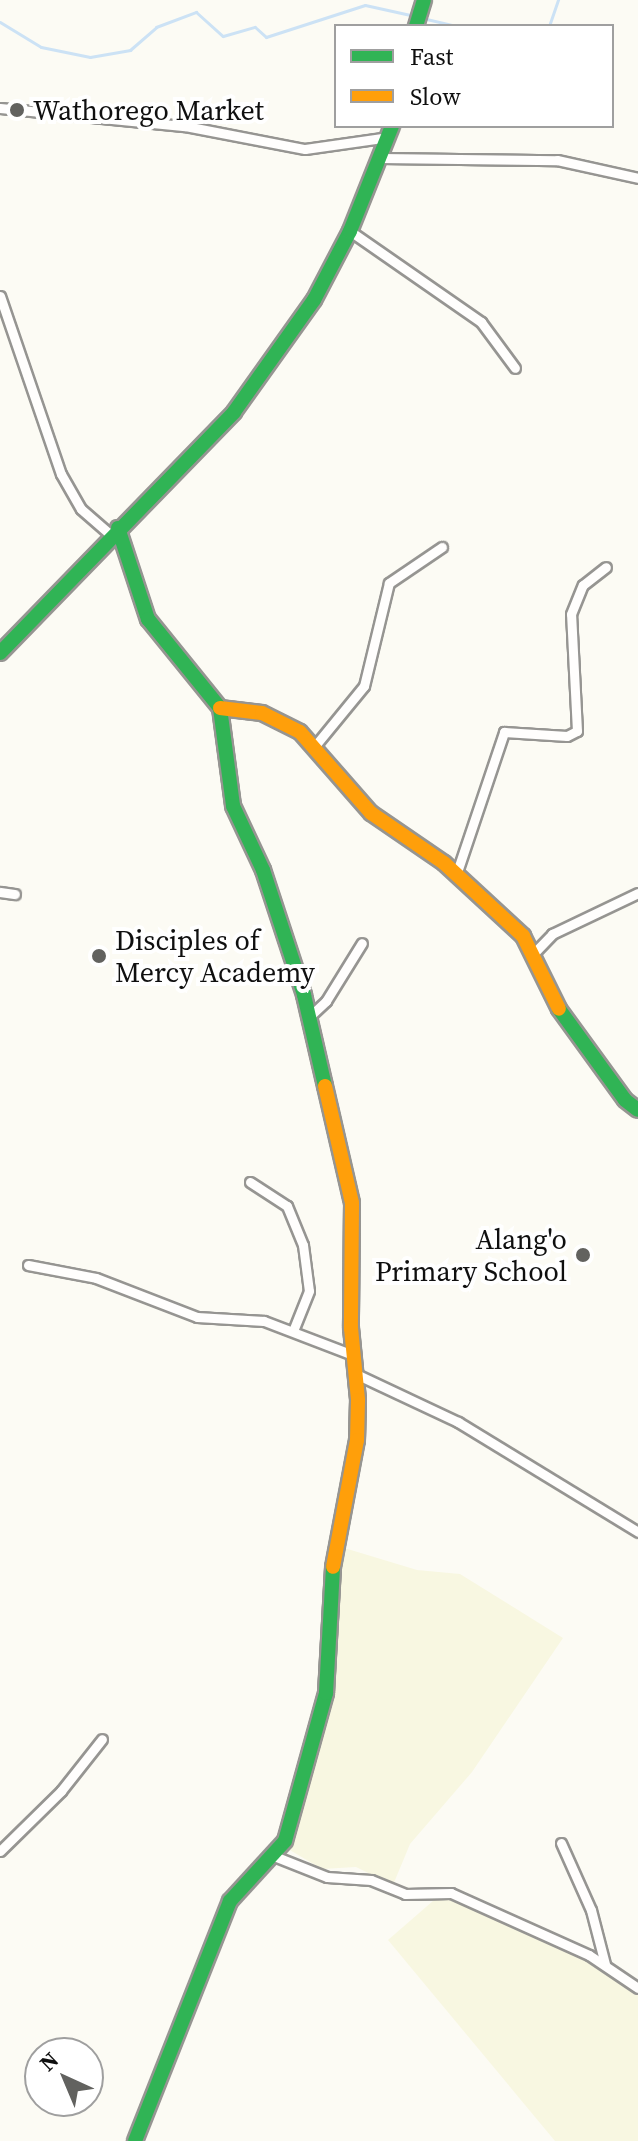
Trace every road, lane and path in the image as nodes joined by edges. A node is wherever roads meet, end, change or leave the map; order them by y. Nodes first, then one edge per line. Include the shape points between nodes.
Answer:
1 (424, 0) edge
2 (417, 24) edge
3 (0, 108) edge
4 (384, 142) edge
5 (638, 178) edge
6 (350, 231) junction
7 (0, 296) edge
8 (515, 368) dead end
9 (114, 531) junction
10 (442, 547) dead end
11 (606, 567) dead end
12 (0, 653) edge
13 (220, 708) junction
14 (314, 747) junction
15 (456, 875) junction
16 (0, 892) edge
17 (638, 893) edge
18 (15, 894) dead end
19 (362, 943) dead end
20 (533, 954) junction
21 (310, 1016) junction
22 (638, 1110) edge
23 (250, 1182) dead end
24 (28, 1265) dead end
25 (293, 1331) junction
26 (353, 1355) junction
27 (356, 1374) junction
28 (638, 1532) edge
29 (102, 1739) dead end
30 (561, 1843) dead end
31 (0, 1851) edge
32 (274, 1856) junction
33 (605, 1964) junction
34 (638, 1988) edge
35 (135, 2141) edge

1 - 2 street
3 - 4 street via 185,126 305,149
4 - 5 street via 557,160
4 - 6 street
6 - 8 street via 481,322
6 - 9 street via 314,300 234,412
7 - 9 street via 61,474 81,509
9 - 12 street
9 - 13 street via 148,619
10 - 14 street via 389,583 364,686
11 - 15 street via 583,585 571,614 577,731 567,736 504,732
13 - 14 street via 262,713 300,732
13 - 21 street via 233,806 263,870
14 - 15 street via 371,813
15 - 20 street via 523,936
16 - 18 street
17 - 20 street via 552,934
19 - 21 street via 326,1001
20 - 22 street via 559,1010 625,1100
21 - 26 street via 352,1203
23 - 25 street via 287,1206 303,1245 309,1291
24 - 25 street via 96,1278 197,1317 246,1318
25 - 26 street
26 - 27 street
27 - 28 street via 458,1422
27 - 32 street via 357,1440 334,1550 326,1693 285,1841
29 - 31 street via 61,1791
30 - 33 street via 591,1910
32 - 33 street via 327,1877 371,1880 405,1894 451,1893
32 - 35 street via 230,1901
33 - 34 street

